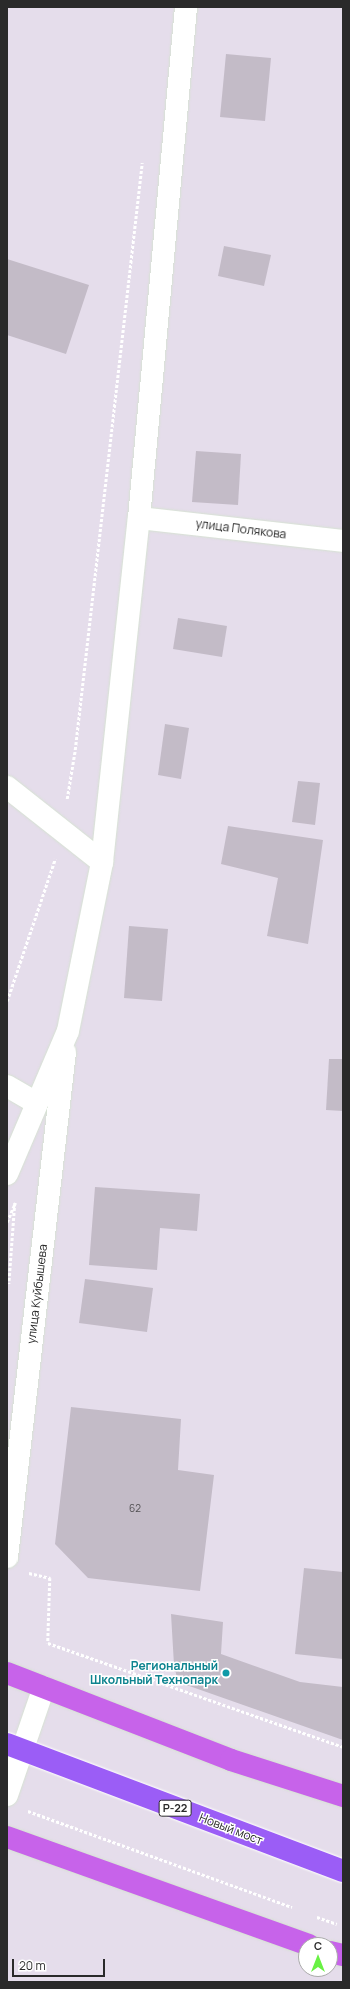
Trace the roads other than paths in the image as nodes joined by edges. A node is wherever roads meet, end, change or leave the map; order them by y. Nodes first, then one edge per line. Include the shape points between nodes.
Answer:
1 (186, 7) edge
2 (139, 518) junction
3 (343, 541) edge
4 (7, 787) edge
5 (102, 862) junction
6 (68, 1031) junction
7 (7, 1086) edge
8 (36, 1103) junction
9 (7, 1174) edge
10 (7, 1558) edge
11 (7, 1673) edge
12 (44, 1687) junction
13 (7, 1744) edge
14 (343, 1796) edge
15 (14, 1801) edge
16 (7, 1837) edge
17 (343, 1871) edge
18 (298, 1941) edge

1 - 2 street
2 - 3 street, улица Полякова
2 - 5 street
4 - 5 street
5 - 6 street
6 - 8 street
6 - 10 street, улица Куйбышева
7 - 8 street
8 - 9 street
11 - 12 main road
12 - 14 main road via 231,1760
12 - 15 street
13 - 17 highway, Новый мост / Р-22, bridge
16 - 18 main road

